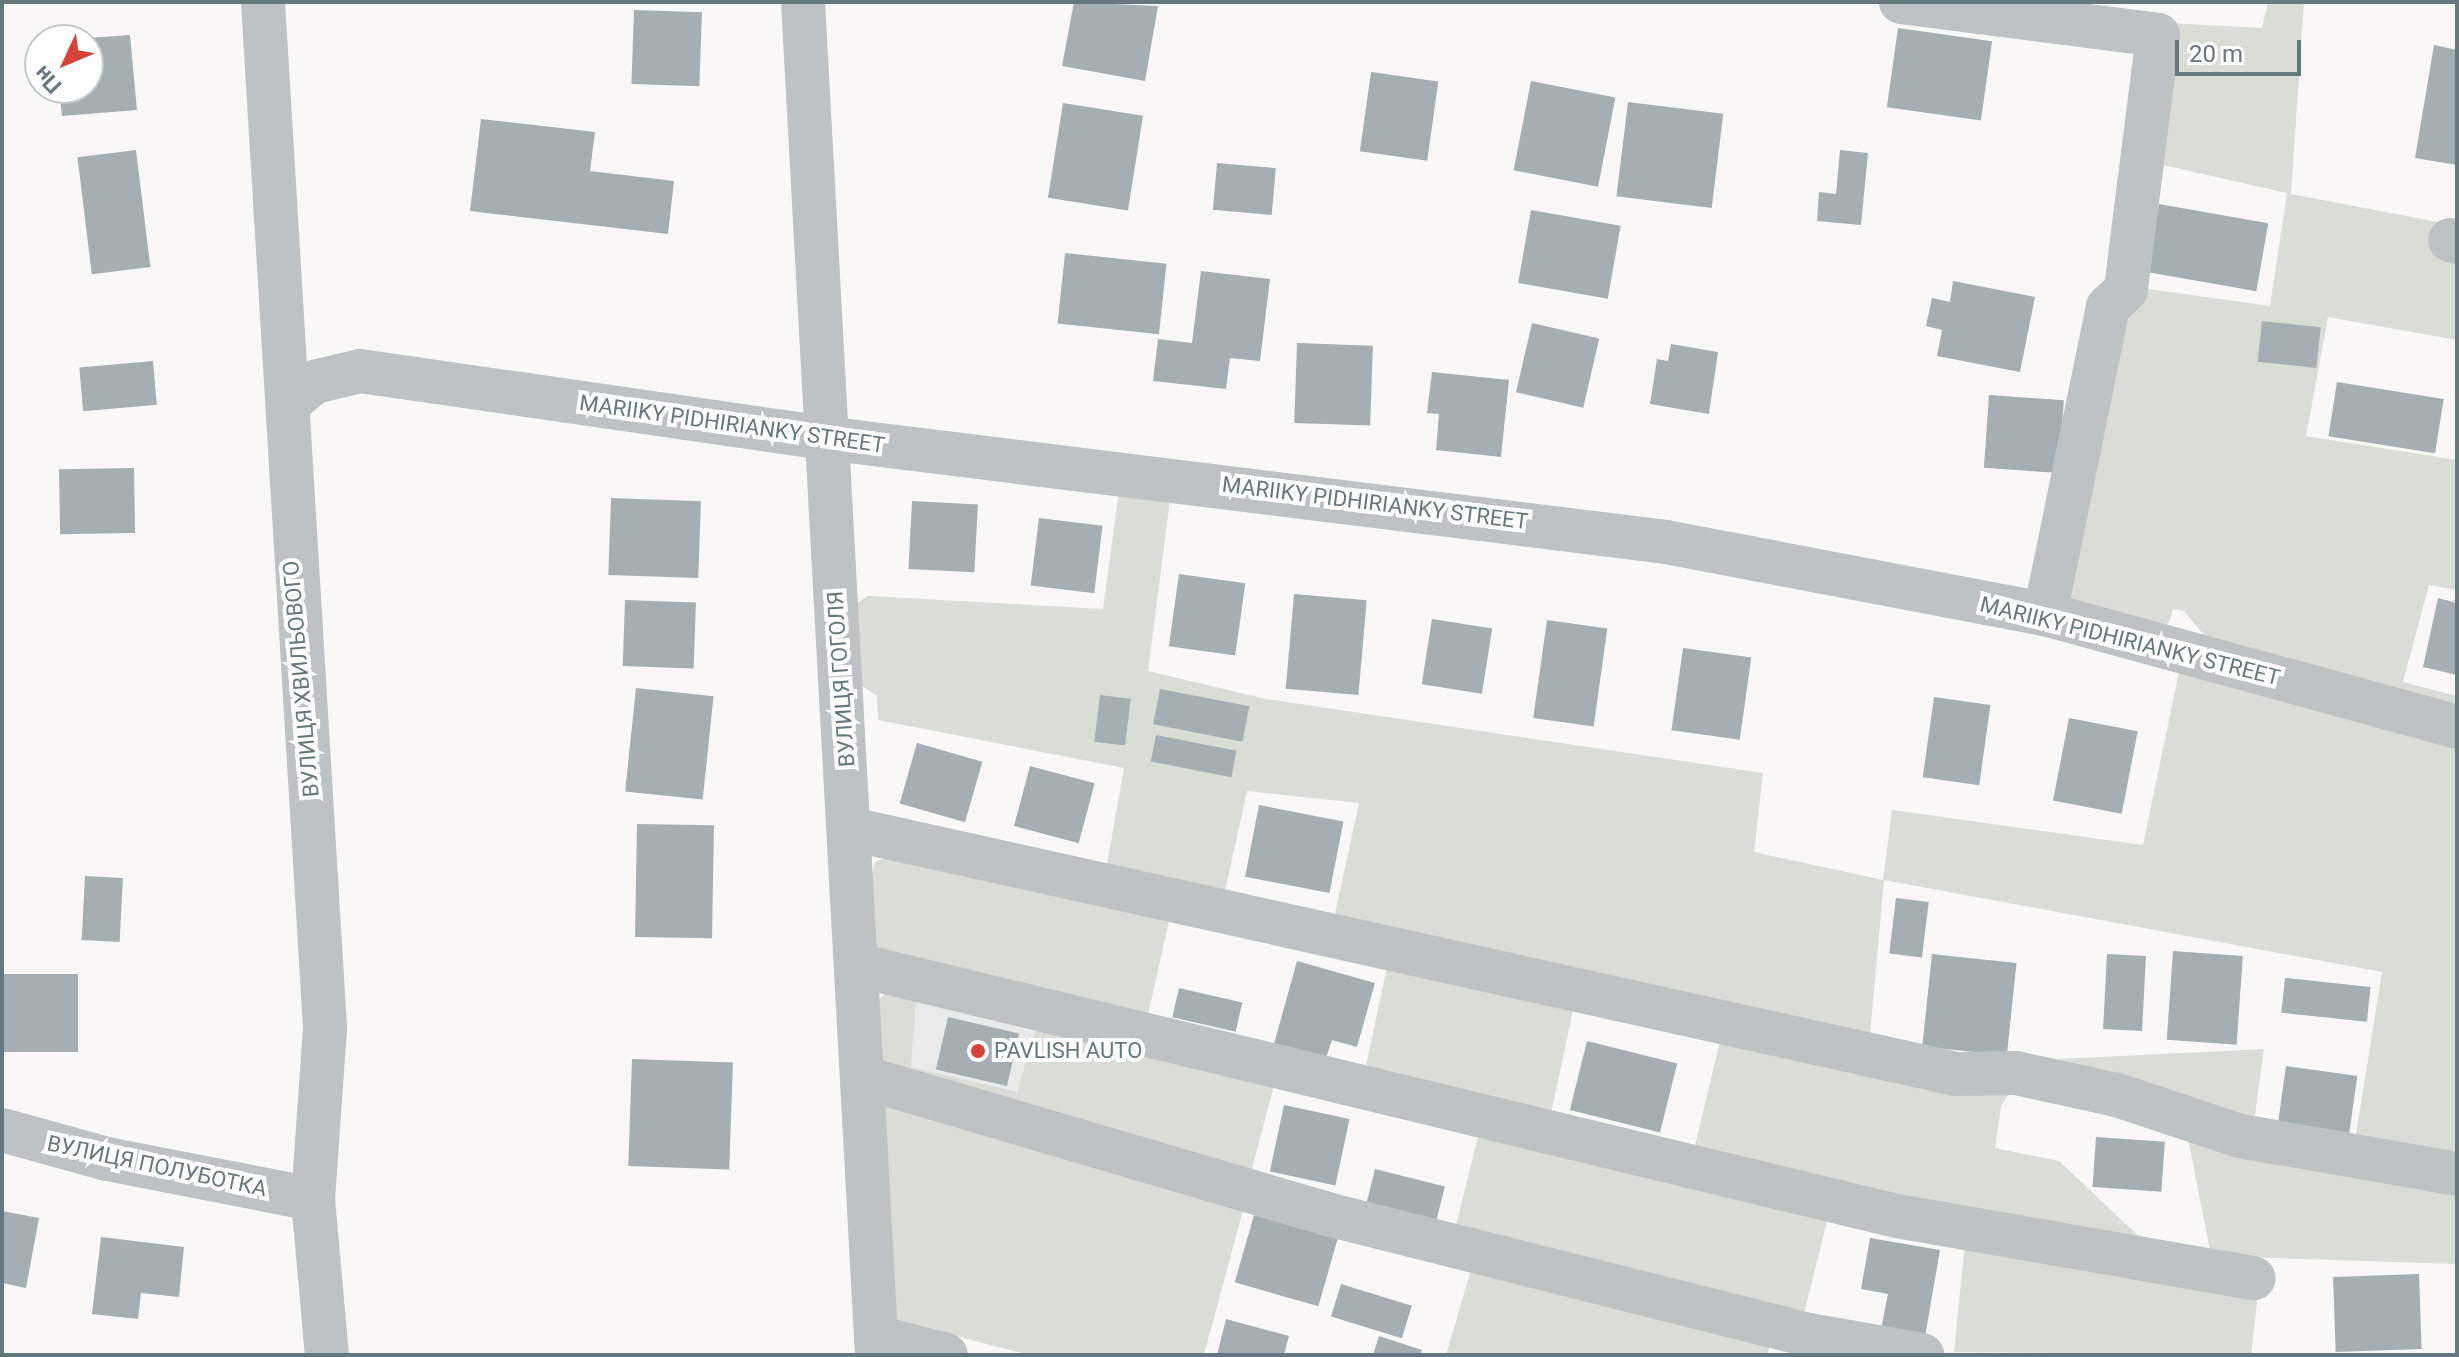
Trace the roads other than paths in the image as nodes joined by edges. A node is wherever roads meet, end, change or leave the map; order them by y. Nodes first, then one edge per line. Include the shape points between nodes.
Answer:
1 (263, 2) edge
2 (803, 2) edge
3 (1901, 2) edge
4 (288, 404) junction
5 (824, 438) junction
6 (2045, 614) junction
7 (2457, 727) edge
8 (851, 829) junction
9 (861, 966) junction
10 (862, 1077) junction
11 (2, 1130) edge
12 (2457, 1174) edge
13 (313, 1199) junction
14 (2254, 1278) dead end
15 (876, 1346) edge
16 (327, 1355) edge
17 (946, 1355) edge
18 (1922, 1355) edge

1 - 4 street, ВУЛИЦЯ ХВИЛЬОВОГО
2 - 5 street, ВУЛИЦЯ ГОГОЛЯ
3 - 6 street via 2158,35 2126,290 2108,307
4 - 5 street, MARIIKY PIDHIRIANKY STREET via 314,382 360,371
4 - 13 street, ВУЛИЦЯ ХВИЛЬОВОГО via 291,561 325,1028
5 - 6 street, MARIIKY PIDHIRIANKY STREET via 1666,542
5 - 8 street, ВУЛИЦЯ ГОГОЛЯ
6 - 7 street, MARIIKY PIDHIRIANKY STREET
8 - 9 street, ВУЛИЦЯ ГОГОЛЯ
8 - 12 street via 1956,1074 2016,1073 2117,1095 2240,1136
9 - 10 street, ВУЛИЦЯ ГОГОЛЯ
9 - 14 street via 1897,1216
10 - 15 street, ВУЛИЦЯ ГОГОЛЯ
10 - 18 street via 1327,1214 1809,1335
11 - 13 street, ВУЛИЦЯ ПОЛУБОТКА via 107,1159
13 - 16 street, ВУЛИЦЯ ХВИЛЬОВОГО
15 - 17 street

